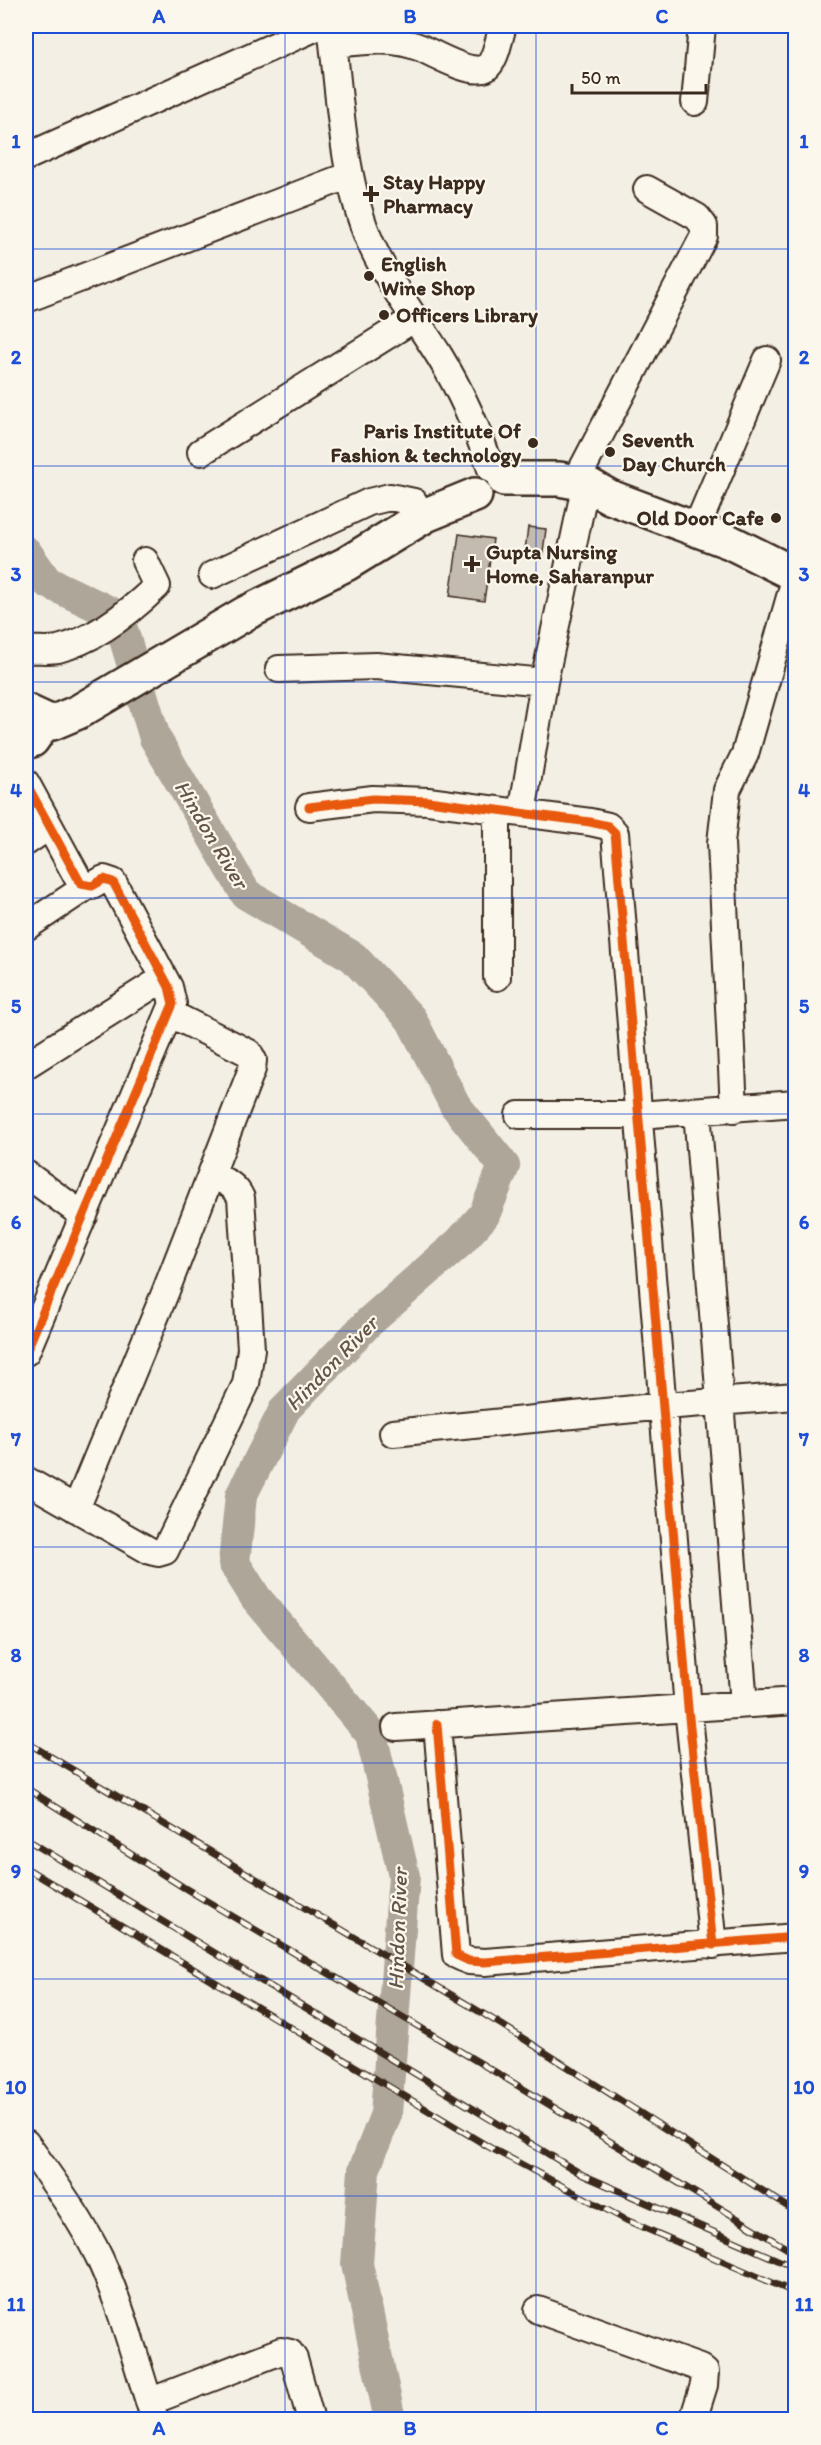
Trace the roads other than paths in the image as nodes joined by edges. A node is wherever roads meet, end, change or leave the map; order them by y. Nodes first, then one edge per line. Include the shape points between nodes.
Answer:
1 (502, 26) edge
2 (702, 26) edge
3 (328, 32) edge
4 (695, 102) dead end
5 (26, 157) edge
6 (350, 175) junction
7 (647, 189) dead end
8 (29, 298) dead end
9 (415, 318) junction
10 (766, 360) dead end
11 (201, 452) dead end
12 (489, 483) junction
13 (590, 492) junction
14 (414, 502) junction
15 (696, 528) junction
16 (145, 561) dead end
17 (212, 575) dead end
18 (795, 575) edge
19 (304, 583) junction
20 (26, 650) edge
21 (279, 669) dead end
22 (544, 682) junction
23 (29, 724) edge
24 (26, 783) edge
25 (309, 807) dead end
26 (497, 810) junction
27 (522, 813) junction
28 (48, 827) junction
29 (26, 842) edge
30 (87, 887) junction
31 (26, 927) edge
32 (497, 977) dead end
33 (164, 978) junction
34 (171, 1014) junction
35 (26, 1065) edge
36 (795, 1103) edge
37 (734, 1109) junction
38 (696, 1111) junction
39 (519, 1115) dead end
40 (639, 1115) junction
41 (26, 1174) edge
42 (211, 1175) junction
43 (84, 1216) junction
44 (27, 1343) edge
45 (795, 1396) edge
46 (721, 1401) junction
47 (664, 1406) junction
48 (393, 1433) dead end
49 (26, 1480) edge
50 (76, 1509) junction
51 (795, 1701) edge
52 (744, 1704) junction
53 (688, 1708) junction
54 (436, 1724) junction
55 (396, 1726) dead end
56 (795, 1937) edge
57 (713, 1945) junction
58 (26, 2143) edge
59 (538, 2310) dead end
60 (152, 2411) edge
61 (310, 2420) edge
62 (693, 2420) edge

1 - 3 street via 493,58 482,70 462,67 391,40
2 - 4 street
3 - 5 street
3 - 6 street
6 - 8 street
6 - 9 street via 372,245
7 - 13 street via 697,217 704,226 704,236
9 - 11 street
9 - 12 street via 460,392
10 - 15 street
12 - 13 highway
12 - 14 highway
12 - 19 highway via 426,515 346,564
13 - 15 highway
13 - 22 street
14 - 17 street via 390,497 369,502
14 - 19 highway via 330,558
15 - 18 highway
16 - 20 street via 157,586 135,607 96,633 58,649
18 - 37 street via 745,754 727,790 723,818
19 - 23 highway via 78,712 52,723
21 - 22 street via 376,666
22 - 27 street
24 - 28 street
25 - 26 street via 373,799
26 - 27 street
26 - 32 street
27 - 40 street via 590,822 608,826 615,833
28 - 29 street
28 - 30 street via 77,880
30 - 31 street
30 - 33 street via 104,879 113,882
33 - 34 street via 172,995
33 - 35 street
34 - 42 street via 242,1049 253,1060
34 - 43 street
36 - 37 street
37 - 38 street
38 - 40 street
38 - 46 street
39 - 40 street
40 - 47 street
41 - 43 street
42 - 50 street
42 - 50 street via 231,1184 241,1198 251,1349 246,1384 165,1551 150,1551
43 - 44 street
45 - 46 street
46 - 47 street
46 - 52 street
47 - 48 street
47 - 53 street
49 - 50 street
51 - 52 street
52 - 53 street
53 - 54 street
53 - 57 street
54 - 55 street
54 - 57 street via 456,1955 485,1962
56 - 57 street
58 - 60 street via 59,2189 99,2259
59 - 62 street via 705,2372
60 - 61 street via 282,2350 294,2359

